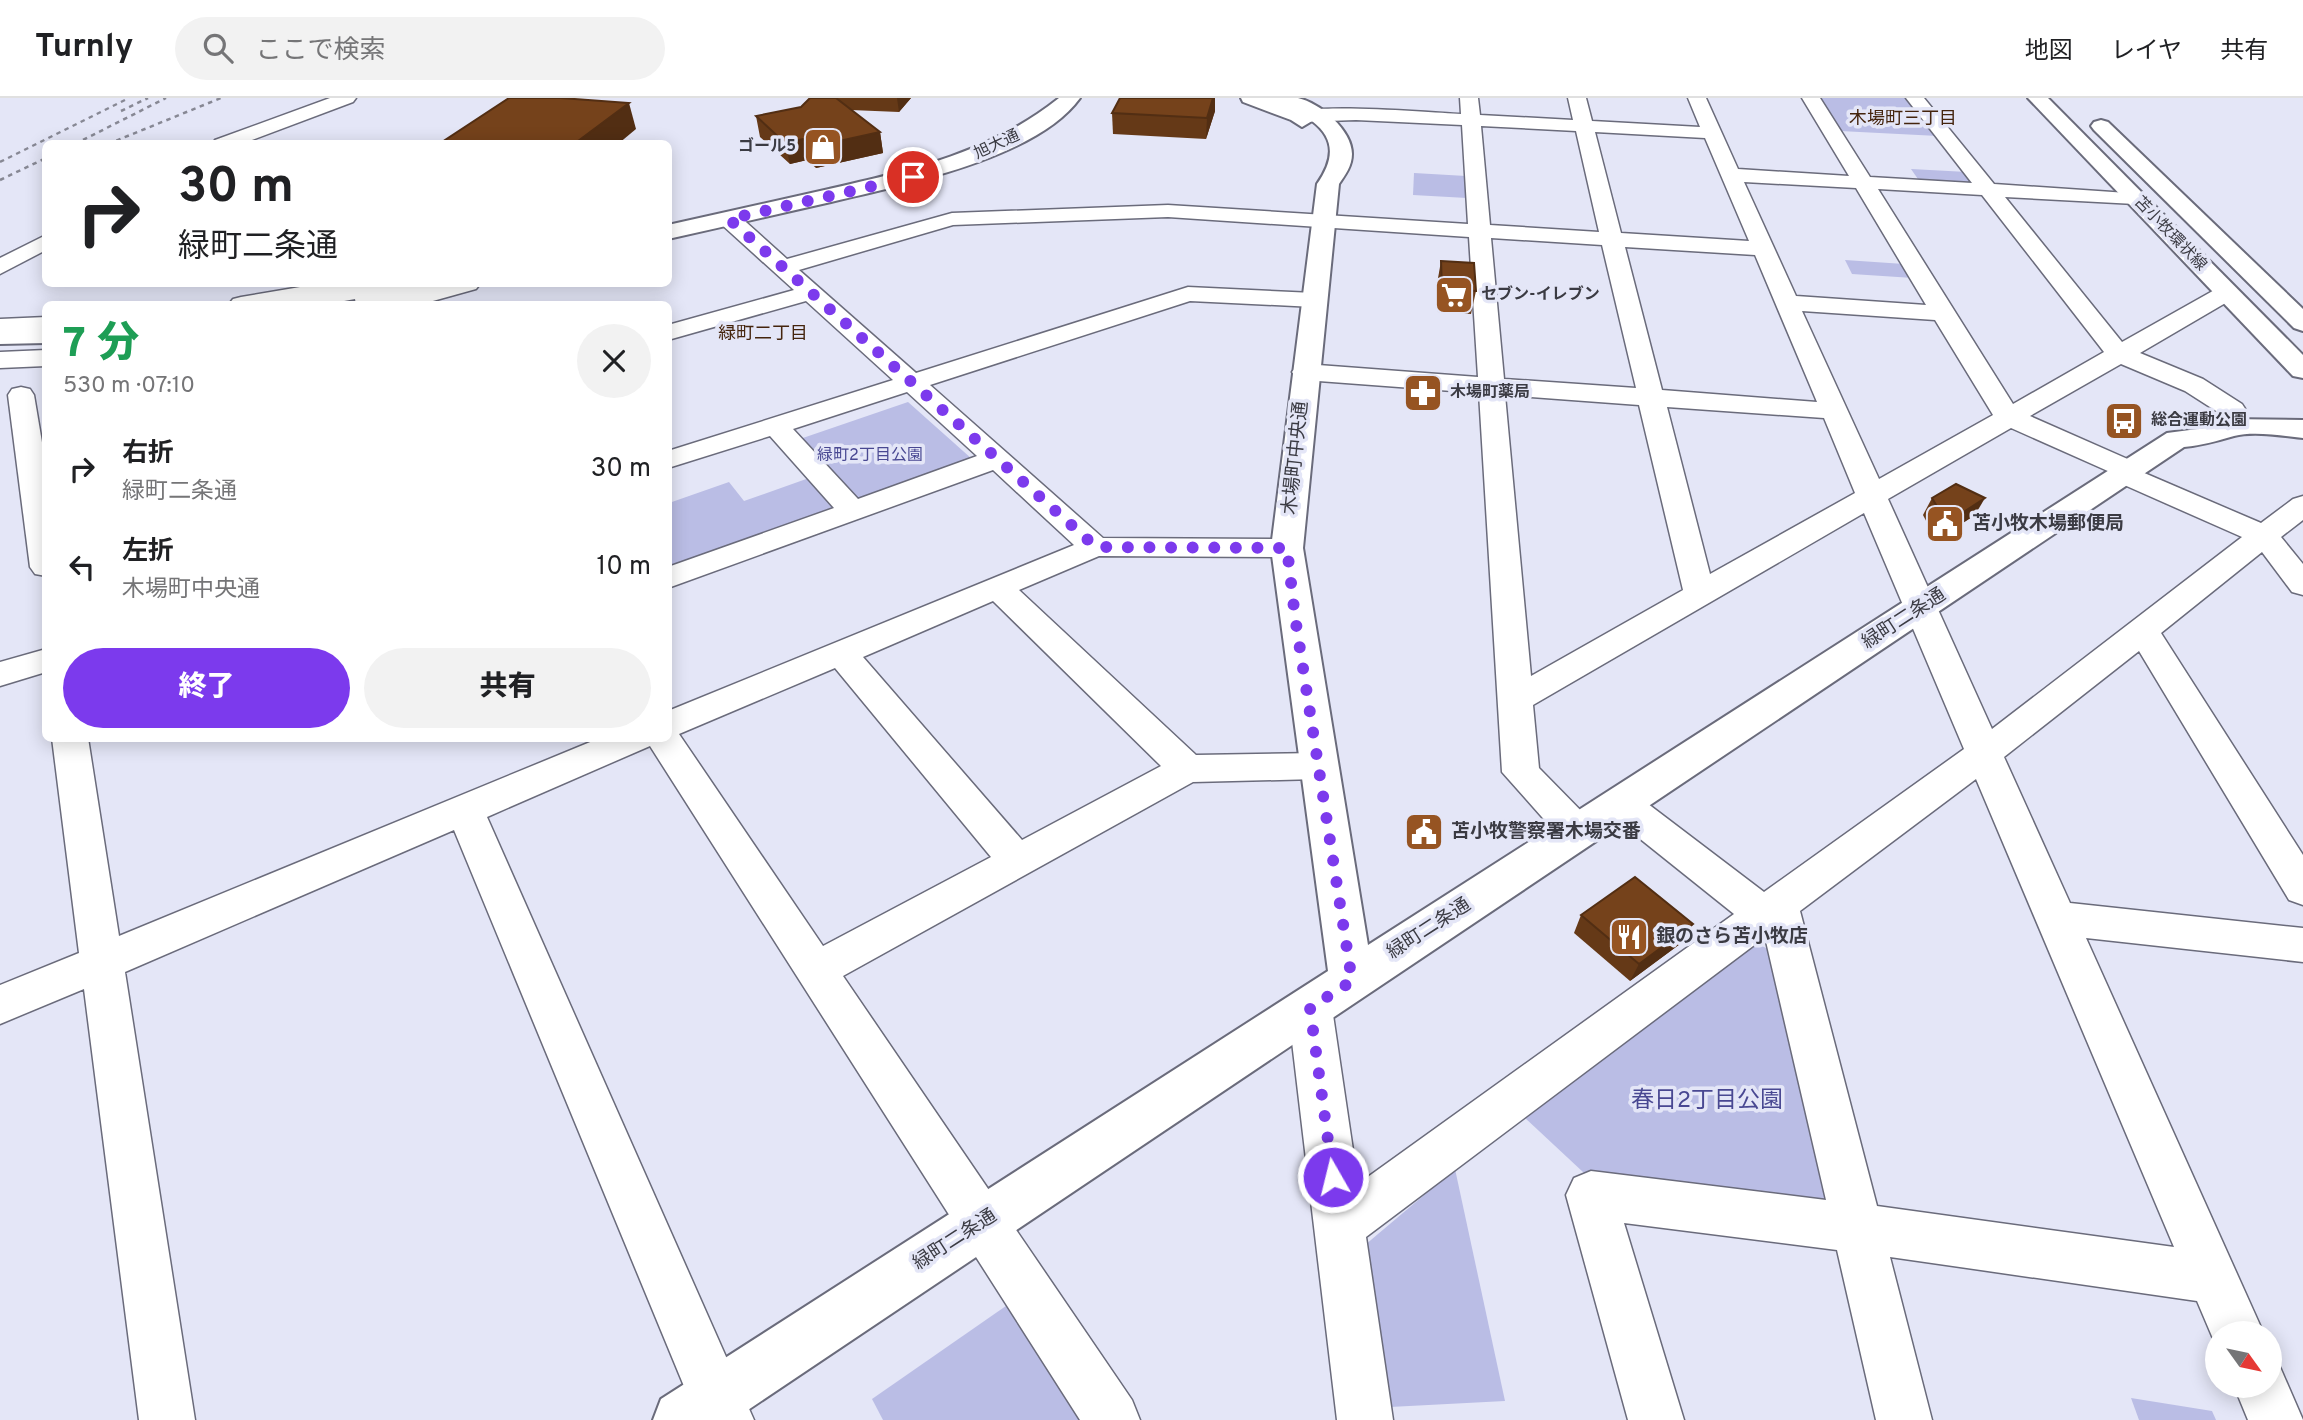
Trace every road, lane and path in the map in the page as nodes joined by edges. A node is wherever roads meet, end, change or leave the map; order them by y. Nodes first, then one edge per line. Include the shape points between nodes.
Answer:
1 (347, 98) edge
2 (1071, 98) edge
3 (1250, 98) edge
4 (1280, 98) edge
5 (1577, 98) edge
6 (1697, 98) edge
7 (1811, 98) edge
8 (1914, 98) edge
9 (2037, 98) edge
10 (1027, 106) dead end
11 (1357, 106) edge
12 (2081, 107) dead end
13 (1469, 109) edge
14 (1308, 116) junction
15 (1584, 126) junction
16 (1712, 133) junction
17 (233, 140) edge
18 (1321, 163) junction
19 (1731, 175) junction
20 (1863, 183) junction
21 (1990, 190) junction
22 (2135, 198) junction
23 (672, 218) edge
24 (729, 219) junction
25 (1324, 222) junction
26 (672, 231) edge
27 (1479, 231) junction
28 (1612, 239) junction
29 (42, 243) edge
30 (1763, 249) junction
31 (0, 267) edge
32 (783, 267) junction
33 (338, 287) edge
34 (377, 287) edge
35 (429, 287) edge
36 (458, 287) edge
37 (811, 292) junction
38 (2226, 293) junction
39 (1314, 300) junction
40 (258, 301) edge
41 (309, 301) edge
42 (362, 301) edge
43 (408, 301) edge
44 (1787, 303) junction
45 (1944, 313) junction
46 (2303, 323) edge
47 (42, 324) edge
48 (0, 326) edge
49 (672, 332) edge
50 (42, 335) edge
51 (0, 336) edge
52 (42, 348) edge
53 (0, 349) edge
54 (2118, 353) junction
55 (42, 358) edge
56 (0, 360) edge
57 (2303, 370) edge
58 (1305, 372) junction
59 (911, 382) junction
60 (1491, 386) junction
61 (22, 394) edge
62 (1650, 397) junction
63 (2233, 410) junction
64 (1834, 411) junction
65 (2303, 414) edge
66 (2007, 416) junction
67 (775, 426) junction
68 (2303, 429) edge
69 (2177, 439) junction
70 (672, 459) edge
71 (997, 459) junction
72 (2126, 472) junction
73 (1871, 496) junction
74 (2303, 505) edge
75 (853, 511) junction
76 (2264, 536) junction
77 (42, 538) edge
78 (1096, 547) junction
79 (1287, 548) junction
80 (672, 577) edge
81 (2303, 585) edge
82 (999, 588) junction
83 (1699, 592) junction
84 (1921, 609) junction
85 (2142, 628) junction
86 (842, 654) junction
87 (42, 661) edge
88 (0, 674) edge
89 (1515, 699) junction
90 (672, 723) edge
91 (71, 742) edge
92 (627, 742) edge
93 (666, 742) edge
94 (1985, 753) junction
95 (1318, 766) junction
96 (1186, 769) junction
97 (1622, 804) junction
98 (465, 811) junction
99 (1578, 832) junction
100 (1017, 861) junction
101 (2303, 889) edge
102 (1770, 909) junction
103 (2057, 918) junction
104 (2303, 946) edge
105 (102, 962) junction
106 (816, 970) junction
107 (1352, 981) junction
108 (0, 1005) edge
109 (1310, 1008) junction
110 (981, 1223) junction
111 (1339, 1227) junction
112 (1856, 1228) junction
113 (2214, 1278) junction
114 (2232, 1321) edge
115 (2266, 1398) edge
116 (708, 1413) edge
117 (167, 1420) edge
118 (1112, 1420) edge
119 (1365, 1420) edge
120 (1656, 1420) edge
121 (1904, 1420) edge
122 (2276, 1420) edge

1 - 17 street
2 - 24 street, 旭大通 via 1051,117 978,156 913,177
3 - 14 street
4 - 14 street, 木場町中央通
5 - 15 street
6 - 16 street
7 - 20 street
8 - 21 street
9 - 22 street, 苫小牧環状線
10 - 23 street, 旭大通 via 988,132 889,168
11 - 13 street
11 - 14 street
12 - 46 street, 苫小牧環状線
13 - 15 street
13 - 27 street
14 - 18 street
14 - 18 street, 木場町中央通 via 1337,133 1343,153 1341,169
15 - 16 street
15 - 28 street
16 - 19 street
18 - 25 street, 木場町中央通
19 - 20 street
19 - 30 street
20 - 21 street
20 - 45 street
21 - 22 street
21 - 54 street
22 - 38 street, 苫小牧環状線
24 - 26 street, 旭大通
24 - 32 street
25 - 27 street
25 - 32 street via 1168,211 952,219
25 - 39 street, 木場町中央通
27 - 28 street
27 - 60 street
28 - 30 street
28 - 62 street
29 - 31 street
30 - 44 street
32 - 37 street
33 - 40 street
34 - 41 street
35 - 42 street
36 - 43 street
37 - 49 street
37 - 59 street
38 - 54 street
38 - 57 street, 苫小牧環状線
39 - 58 street, 木場町中央通
39 - 59 street via 1188,294
44 - 45 street
44 - 64 street
45 - 66 street
47 - 48 street
50 - 51 street
52 - 53 street
54 - 63 street via 2193,384
54 - 66 street
55 - 56 street
58 - 60 street
58 - 79 street, 木場町中央通
59 - 67 street
59 - 71 street
60 - 62 street
60 - 89 street
61 - 77 street
62 - 64 street
62 - 83 street
63 - 65 street, 緑町二条通
63 - 69 street, 緑町二条通 via 2200,412 2183,420
64 - 73 street
66 - 72 street
66 - 73 street
67 - 70 street
67 - 75 street
68 - 69 street, 緑町二条通 via 2250,426
69 - 72 street, 緑町二条通
71 - 75 street
71 - 78 street
72 - 76 street
72 - 84 street, 緑町二条通
73 - 83 street
73 - 84 street
74 - 76 street
75 - 80 street
76 - 81 street
76 - 85 street
78 - 79 street
78 - 82 street
79 - 95 street, 木場町中央通
82 - 86 street
82 - 96 street
83 - 89 street
84 - 94 street
84 - 97 street, 緑町二条通
85 - 94 street
85 - 101 street
86 - 90 street
86 - 100 street
87 - 88 street
89 - 99 street via 1521,772
91 - 105 street
92 - 98 street
93 - 106 street
94 - 102 street
94 - 103 street
95 - 96 street
95 - 107 street, 木場町中央通
96 - 100 street
97 - 99 street, 緑町二条通
97 - 102 street
98 - 105 street
98 - 116 street
99 - 107 street, 緑町二条通
100 - 106 street
102 - 111 street
102 - 112 street
103 - 104 street
103 - 113 street
105 - 108 street
105 - 117 street
106 - 110 street
107 - 109 street, 緑町二条通
109 - 110 street, 緑町二条通
109 - 111 street
110 - 116 street, 緑町二条通
110 - 118 street
111 - 119 street
112 - 113 street
112 - 120 street via 1591,1195
112 - 121 street
113 - 114 street
115 - 122 street

